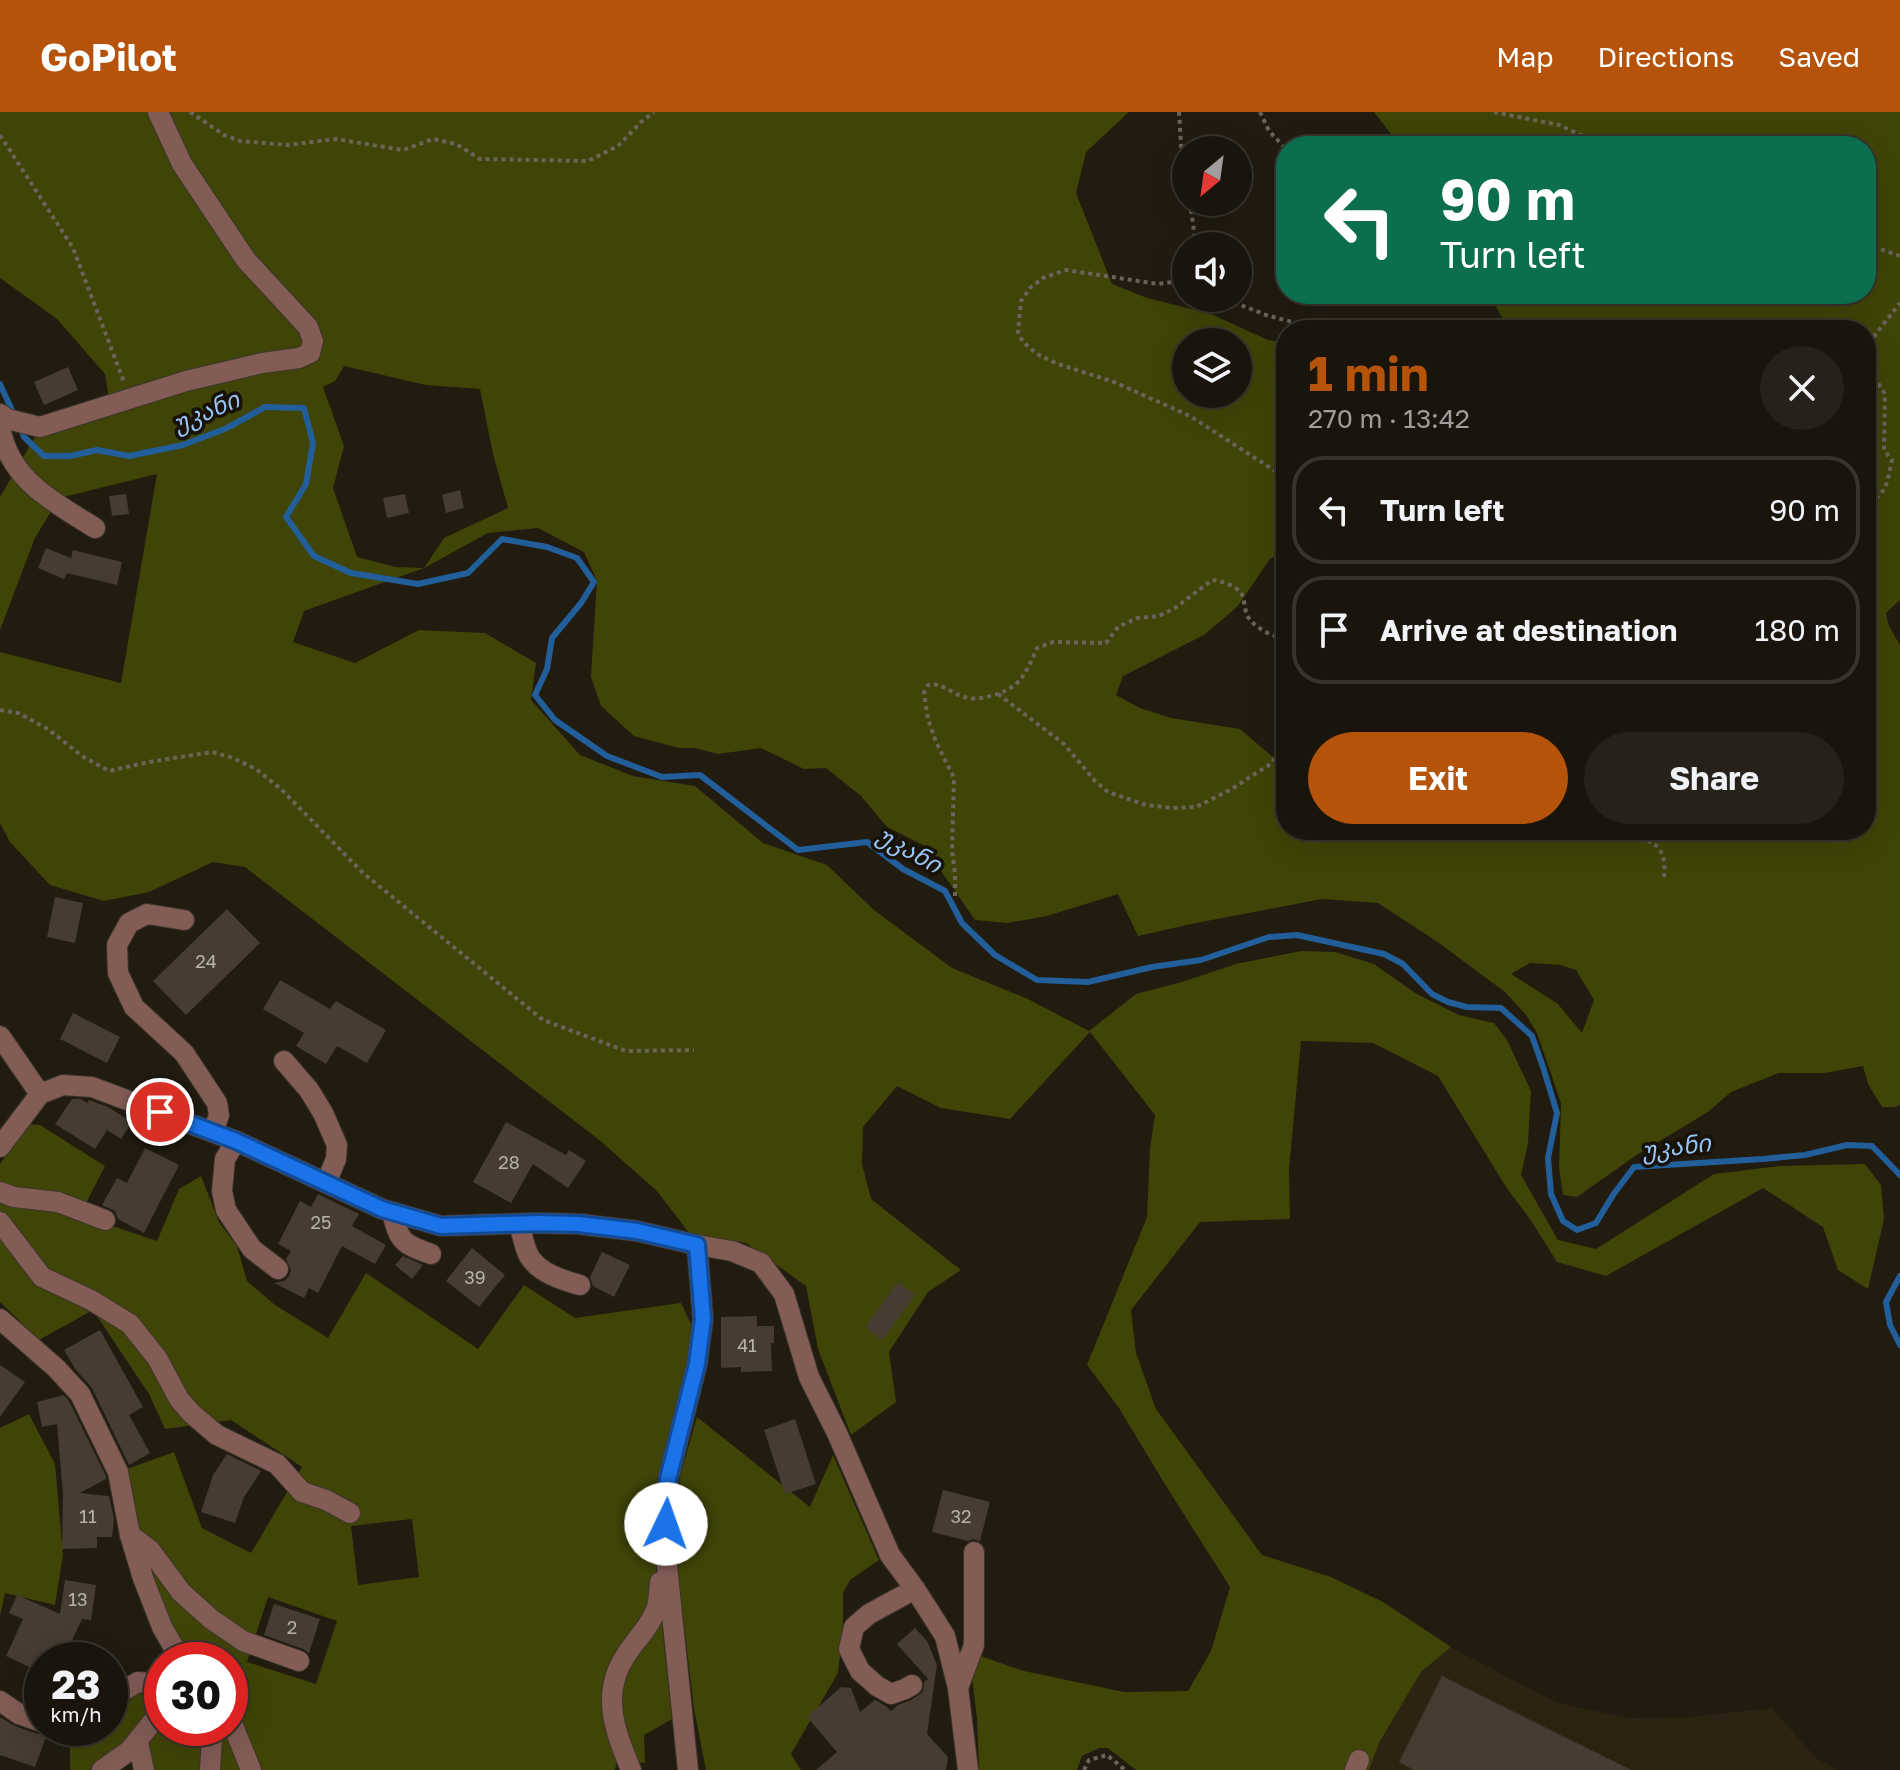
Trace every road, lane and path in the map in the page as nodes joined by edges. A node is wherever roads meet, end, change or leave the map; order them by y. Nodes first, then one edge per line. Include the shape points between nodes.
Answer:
1 (158, 112) edge
2 (190, 112) edge
3 (654, 112) edge
4 (1179, 112) edge
5 (1260, 112) edge
6 (1494, 112) edge
7 (0, 135) edge
8 (1180, 136) edge
9 (1583, 136) edge
10 (1276, 138) edge
11 (1876, 248) edge
12 (1900, 256) edge
13 (1172, 282) edge
14 (1900, 303) edge
15 (1252, 309) edge
16 (1285, 320) edge
17 (1876, 334) edge
18 (1876, 379) edge
19 (131, 400) junction
20 (9, 418) edge
21 (1276, 472) edge
22 (1876, 500) edge
23 (95, 528) dead end
24 (1276, 636) edge
25 (998, 694) junction
26 (0, 710) edge
27 (1276, 756) edge
28 (1649, 840) edge
29 (1664, 877) dead end
30 (955, 896) dead end
31 (184, 920) dead end
32 (0, 1036) edge
33 (694, 1050) dead end
34 (284, 1061) dead end
35 (40, 1094) junction
36 (213, 1132) junction
37 (236, 1141) junction
38 (0, 1147) edge
39 (326, 1183) junction
40 (0, 1192) edge
41 (392, 1212) junction
42 (105, 1220) dead end
43 (0, 1222) edge
44 (519, 1224) junction
45 (697, 1245) junction
46 (431, 1254) dead end
47 (278, 1269) dead end
48 (580, 1285) dead end
49 (0, 1319) edge
50 (350, 1513) dead end
51 (130, 1535) junction
52 (665, 1546) junction
53 (974, 1552) dead end
54 (915, 1589) junction
55 (171, 1642) edge
56 (299, 1661) dead end
57 (912, 1685) dead end
58 (958, 1688) junction
59 (680, 1698) junction
60 (0, 1701) edge
61 (24, 1716) edge
62 (144, 1734) edge
63 (138, 1742) junction
64 (211, 1746) edge
65 (241, 1746) edge
66 (102, 1770) edge
67 (144, 1770) edge
68 (210, 1770) edge
69 (251, 1770) edge
70 (631, 1770) edge
71 (688, 1770) edge
72 (700, 1770) edge
73 (968, 1770) edge
74 (1084, 1770) edge
75 (1125, 1770) edge

1 - 19 street via 182,164 246,260 308,327 313,341 310,353 299,358 186,381
2 - 3 path via 240,141 287,145 336,139 403,150 433,139 456,144 480,159 588,161 618,146
4 - 8 path
5 - 10 path
6 - 9 path via 1559,125
7 - 19 path via 73,248
11 - 12 path
13 - 21 path via 1066,270 1030,288 1021,301 1018,332 1037,354 1190,416
14 - 17 path
15 - 16 path
18 - 22 path via 1885,394 1884,450 1892,460 1886,489
19 - 20 street via 40,427
20 - 23 street via 2,437 11,462 37,491
24 - 25 path via 1248,617 1241,593 1212,580 1175,608 1118,627 1106,643 1053,642 1037,648 1022,678
25 - 27 path via 1064,744 1108,792 1146,805 1196,807
25 - 30 path via 966,698 936,683 924,693 936,742 954,778
26 - 33 path via 48,729 109,771 212,752 256,769 363,873 543,1020 626,1051
28 - 29 path via 1666,862
31 - 36 street via 147,914 129,923 117,945 118,973 134,1007 184,1053 217,1103
32 - 35 street
34 - 39 street via 309,1090 337,1145
35 - 36 street via 63,1085 92,1087
35 - 38 street
36 - 37 street
37 - 39 street
37 - 47 street via 225,1159 226,1210 252,1249
39 - 41 street
40 - 42 street via 58,1202
41 - 44 street via 441,1226
41 - 46 street via 398,1235
43 - 50 street via 42,1277 130,1324 157,1358 179,1399 217,1435 277,1464 302,1492
44 - 45 street via 608,1227
44 - 48 street via 529,1256 541,1269
45 - 52 street via 703,1319 668,1479
45 - 54 street via 761,1263 784,1294 809,1377 890,1555
49 - 51 street via 80,1394 118,1472
51 - 55 street
51 - 56 street via 211,1619 243,1641
52 - 59 street
52 - 70 street via 657,1607 617,1671 610,1706
53 - 58 street via 974,1645
54 - 57 street via 854,1627 849,1649 860,1671 877,1686 891,1694
54 - 58 street via 945,1636
58 - 73 street
59 - 71 street
59 - 72 street
60 - 61 street
62 - 63 street
63 - 66 street
63 - 67 street
64 - 68 street
65 - 69 street
74 - 75 path via 1089,1760 1107,1755

